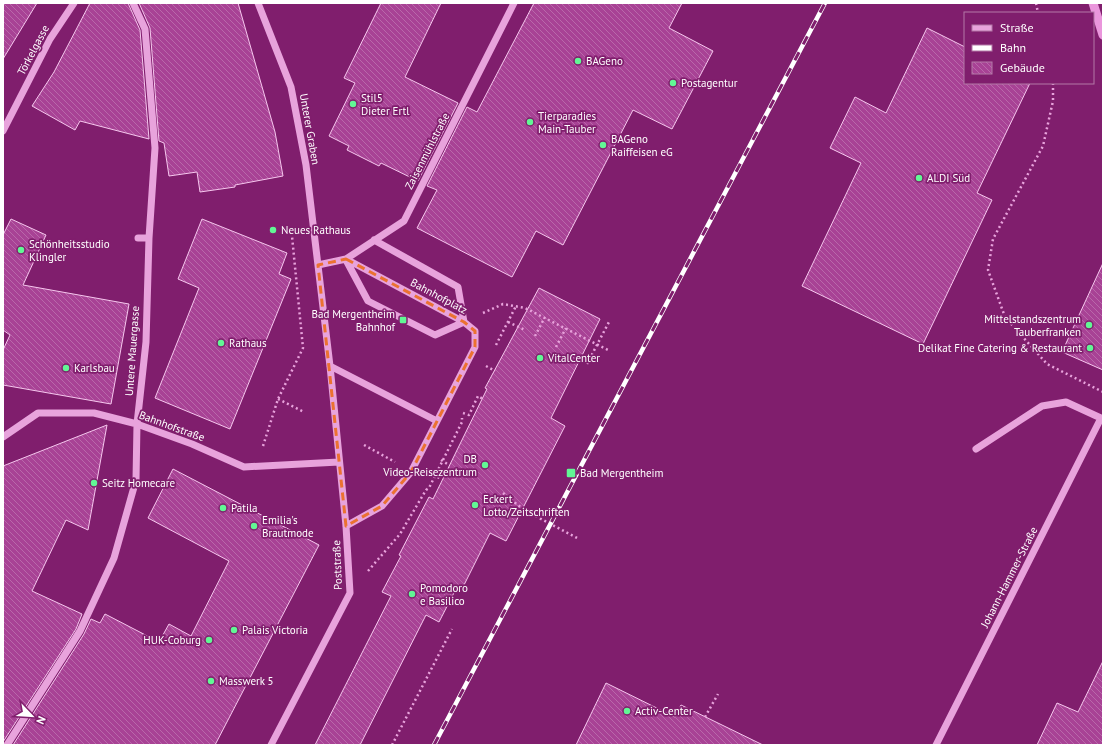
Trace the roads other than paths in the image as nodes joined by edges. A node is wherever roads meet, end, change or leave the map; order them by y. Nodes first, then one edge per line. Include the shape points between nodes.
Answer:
1 (74, 3) edge
2 (133, 3) edge
3 (258, 3) edge
4 (514, 3) edge
5 (3, 132) edge
6 (138, 238) dead end
7 (149, 238) junction
8 (374, 240) junction
9 (346, 260) junction
10 (318, 265) junction
11 (464, 322) junction
12 (330, 366) junction
13 (1102, 419) edge
14 (437, 421) junction
15 (137, 424) junction
16 (3, 437) edge
17 (976, 449) dead end
18 (339, 462) junction
19 (346, 526) junction
20 (7, 745) edge
21 (271, 745) edge
22 (936, 745) edge

1 - 5 street, Törkelgasse via 50,39
2 - 7 street, Untere Mauergasse via 145,29 156,148
3 - 10 street, Unterer Graben via 291,87 306,165
4 - 8 street, Zaisenmühlstraße via 404,221
6 - 7 street
7 - 15 street, Untere Mauergasse via 146,342
8 - 9 street, Zaisenmühlstraße
8 - 11 street via 458,287
9 - 10 street, Zaisenmühlstraße
9 - 11 street, Bahnhofplatz
9 - 11 street via 368,301 435,334
10 - 12 street
11 - 14 street, Bahnhofplatz via 474,331 475,347
12 - 14 street
12 - 18 street
13 - 17 street via 1066,402 1042,406
13 - 22 street, Johann-Hammer-Straße
14 - 19 street, Bahnhofplatz via 411,472 382,506
15 - 16 street, Bahnhofstraße via 94,413 38,413
15 - 18 street, Bahnhofstraße via 244,466
15 - 20 street, Untere Mauergasse via 136,480 114,558 80,631
18 - 19 street, Poststraße
19 - 21 street, Poststraße via 350,593

